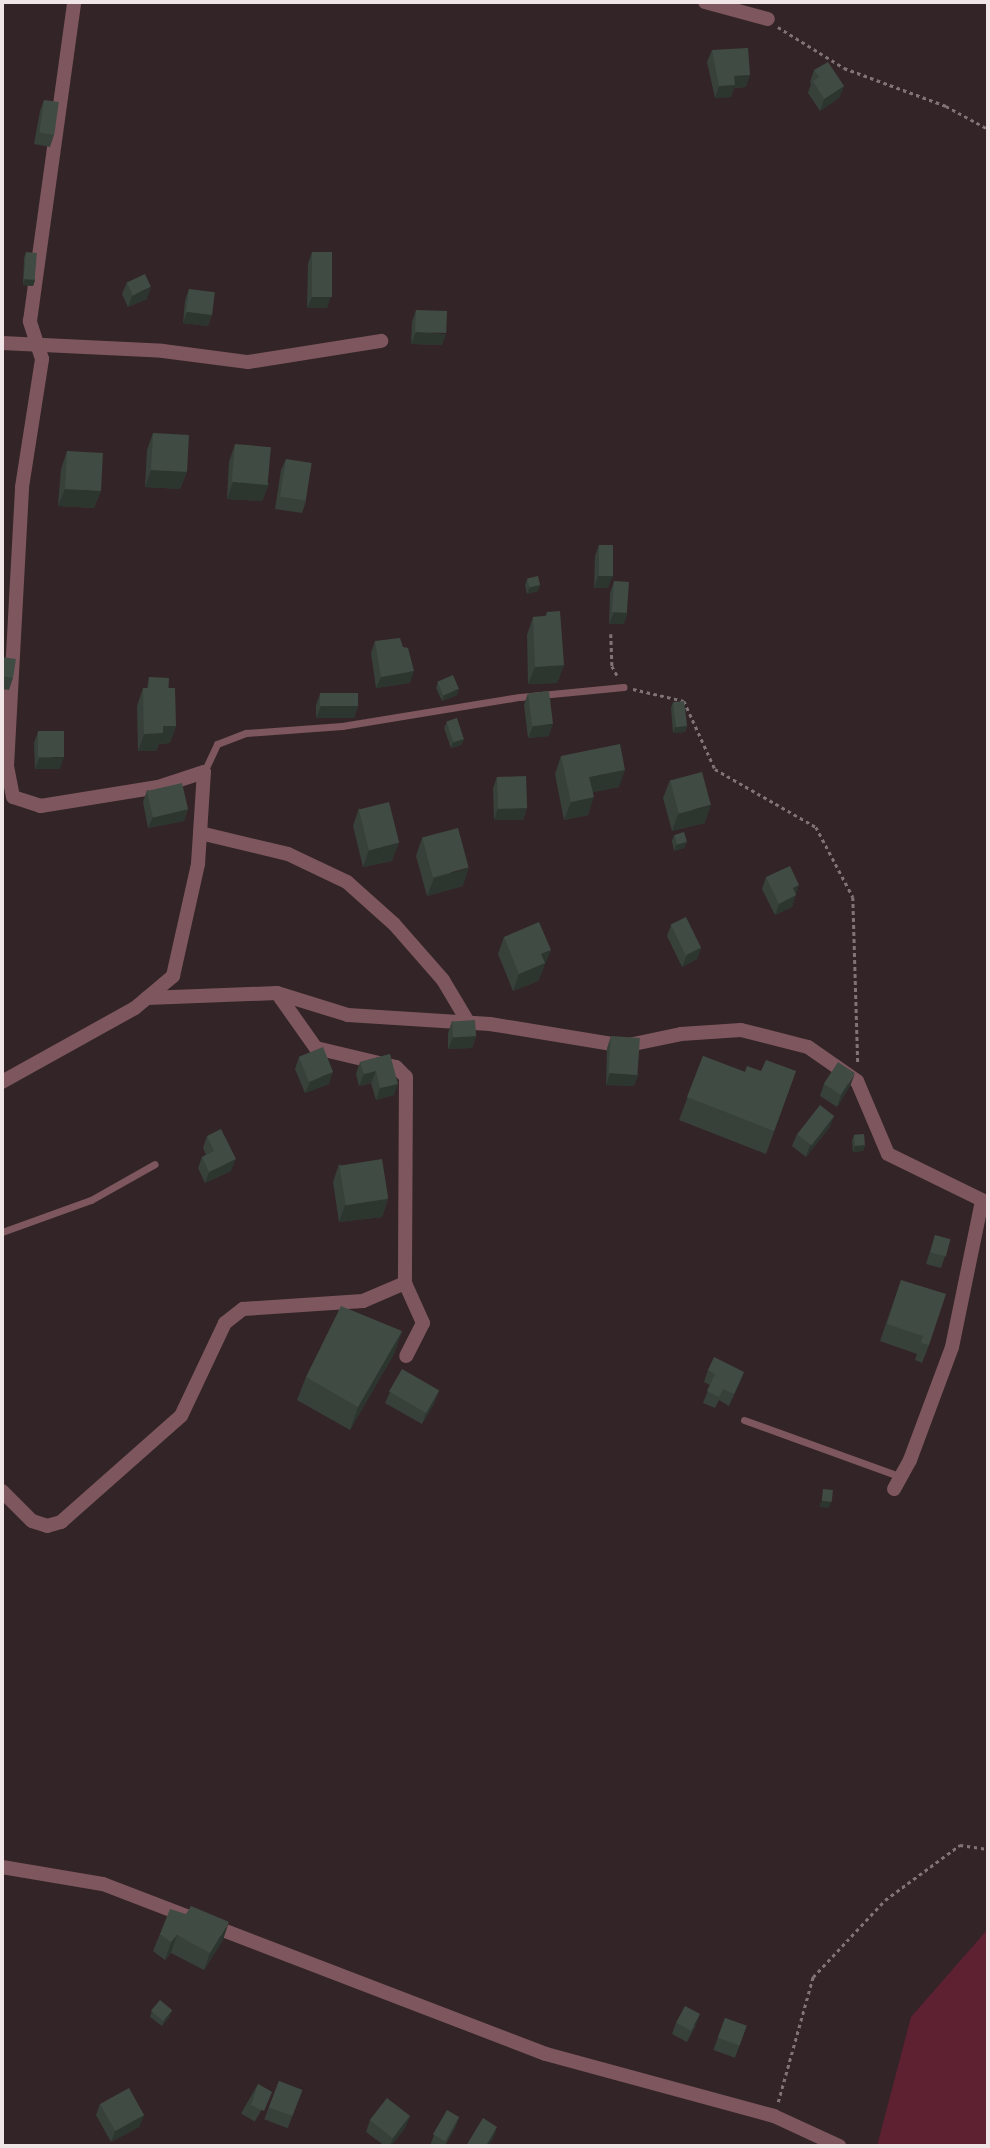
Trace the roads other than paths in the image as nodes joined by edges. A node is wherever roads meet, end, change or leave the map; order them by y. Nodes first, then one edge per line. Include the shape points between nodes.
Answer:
1 (74, 2) edge
2 (705, 2) edge
3 (768, 19) road end
4 (381, 341) dead end
5 (2, 343) edge
6 (38, 347) junction
7 (624, 687) road end
8 (204, 772) junction
9 (200, 833) junction
10 (277, 993) junction
11 (147, 998) junction
12 (468, 1022) junction
13 (2, 1082) edge
14 (155, 1164) dead end
15 (985, 1202) edge
16 (2, 1231) edge
17 (405, 1283) junction
18 (406, 1356) dead end
19 (744, 1420) dead end
20 (897, 1483) joint
21 (2, 1491) edge
22 (2, 1867) edge
23 (839, 2146) edge

1 - 6 street via 30,321
2 - 3 street
4 - 6 street via 248,362 163,351
5 - 6 street
6 - 8 street via 42,359 22,487 7,766 13,797 41,806 158,788
7 - 8 lane via 520,696 342,726 246,733 217,744
8 - 9 street
9 - 11 street via 198,864 173,975
9 - 12 street via 288,855 346,882 394,925 443,981
10 - 11 street
10 - 12 street via 348,1015
10 - 17 street via 316,1048 396,1067 406,1077
11 - 13 street
12 - 15 street via 583,1036 624,1046 681,1034 741,1030 807,1048 857,1081 888,1154
14 - 16 lane via 91,1200
15 - 20 street via 952,1347
17 - 18 street via 423,1323
17 - 21 street via 363,1301 243,1309 225,1323 181,1416 61,1522 47,1526 32,1521
19 - 20 lane
22 - 23 street via 103,1884 546,2054 774,2116

